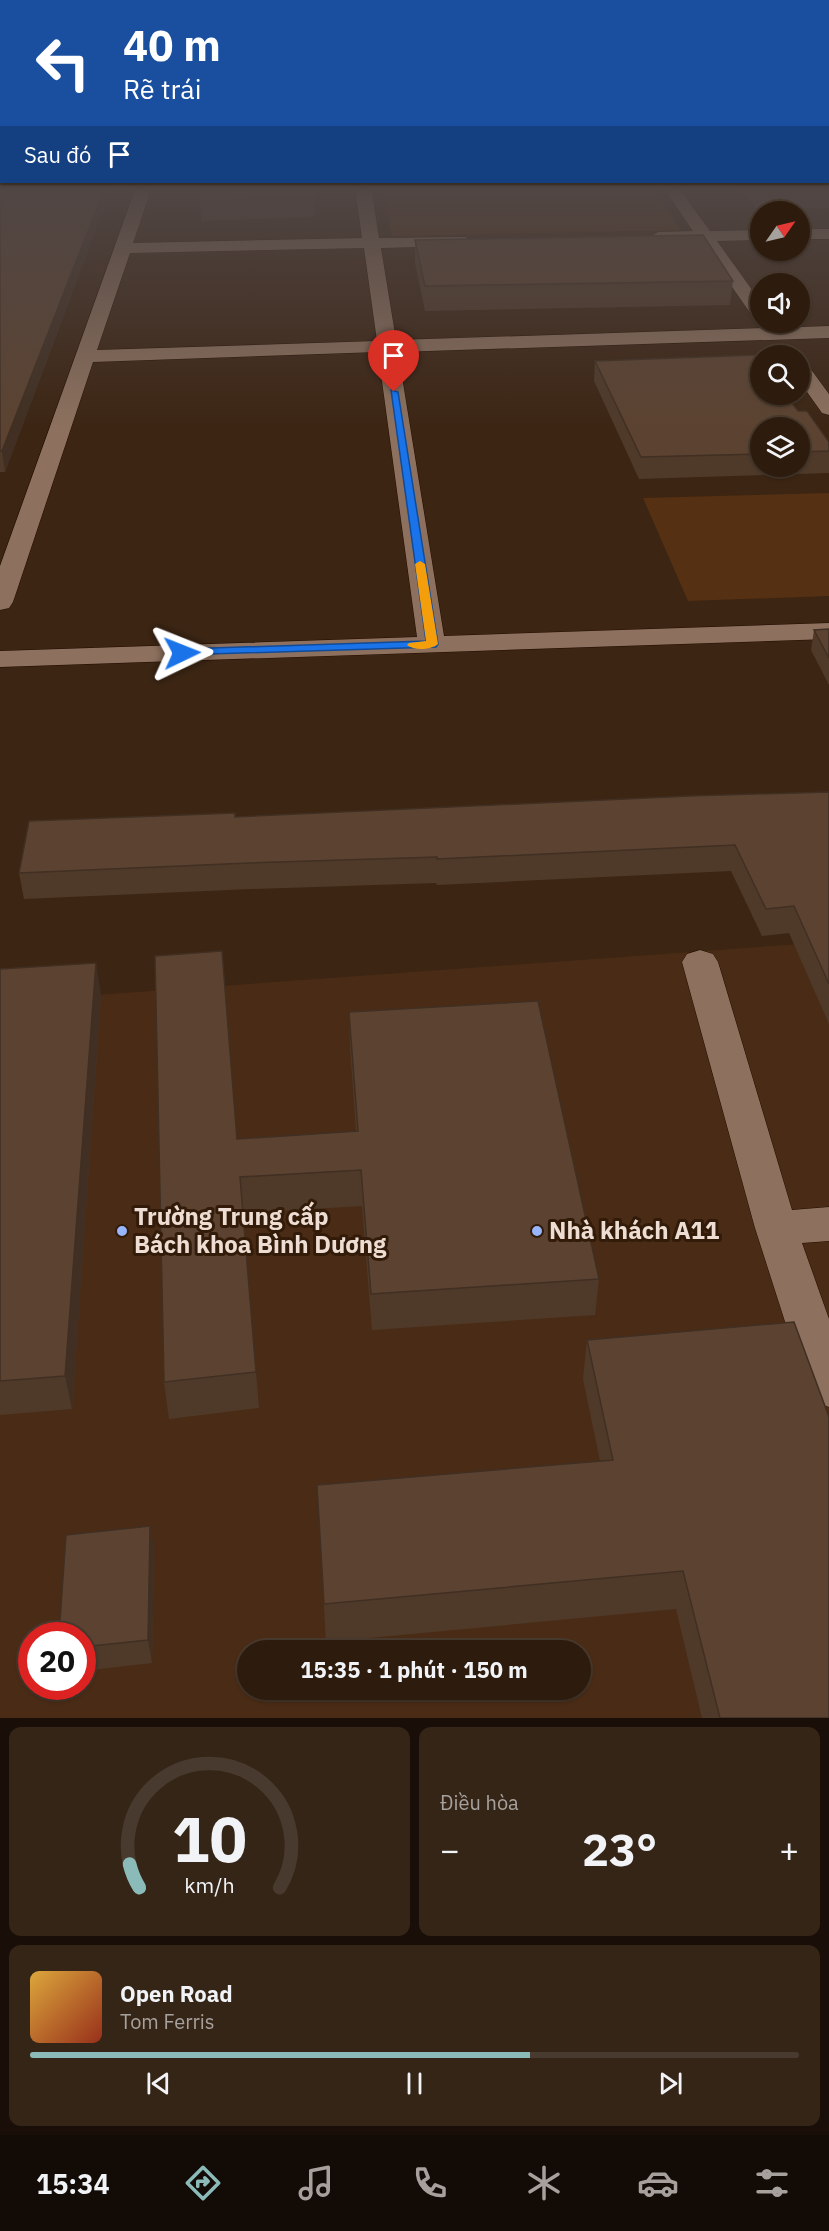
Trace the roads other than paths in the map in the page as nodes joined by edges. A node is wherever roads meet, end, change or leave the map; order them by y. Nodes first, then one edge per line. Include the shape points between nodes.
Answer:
1 (116, 267) edge
2 (375, 267) edge
3 (727, 267) edge
4 (750, 300) edge
5 (750, 329) edge
6 (810, 331) edge
7 (829, 332) edge
8 (387, 346) junction
9 (85, 356) junction
10 (810, 382) edge
11 (829, 409) edge
12 (0, 602) edge
13 (829, 631) edge
14 (432, 644) junction
15 (0, 659) edge
16 (700, 962) dead end
17 (829, 1224) edge
18 (776, 1228) junction
19 (829, 1387) edge

1 - 9 lane
2 - 8 lane
3 - 4 lane
5 - 8 lane
6 - 7 lane
8 - 9 lane
8 - 14 lane
9 - 12 lane
10 - 11 lane
13 - 14 lane
14 - 15 lane
16 - 18 lane
17 - 18 lane
18 - 19 lane

